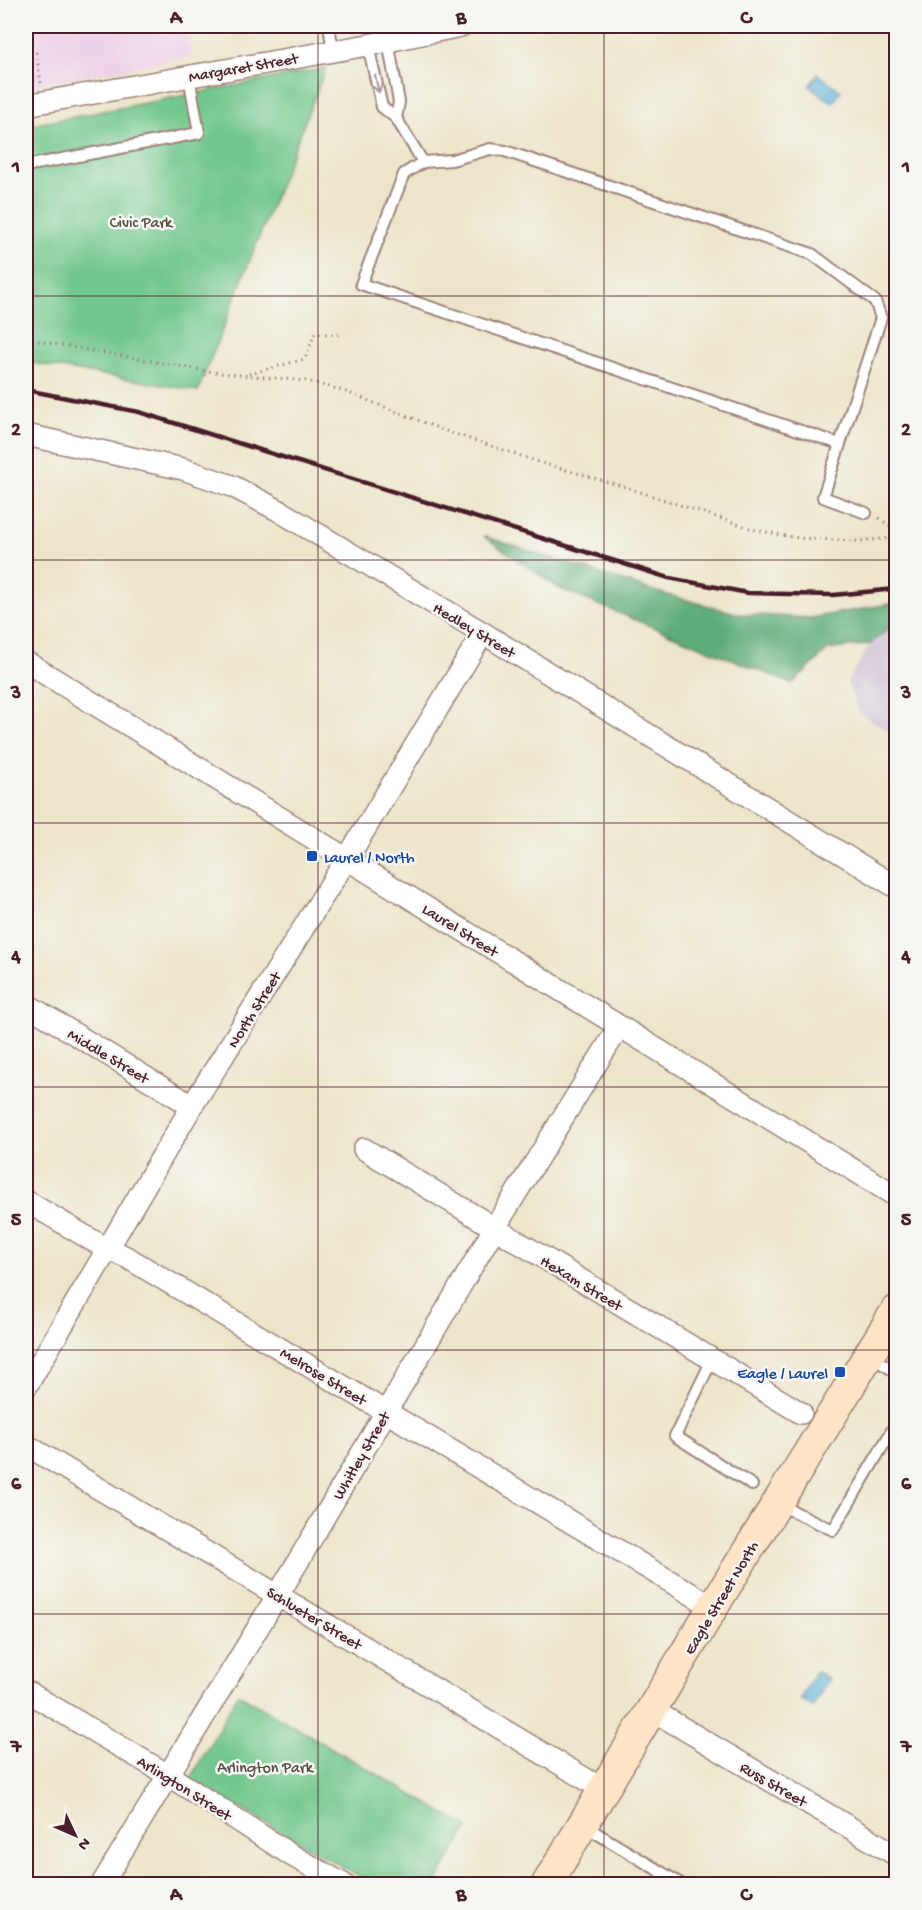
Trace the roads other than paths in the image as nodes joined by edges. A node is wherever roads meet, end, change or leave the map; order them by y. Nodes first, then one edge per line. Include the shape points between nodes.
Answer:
1 (329, 26) edge
2 (461, 26) edge
3 (378, 43) junction
4 (333, 50) junction
5 (189, 76) junction
6 (35, 103) edge
7 (396, 118) junction
8 (423, 162) junction
9 (26, 166) edge
10 (26, 435) edge
11 (840, 444) junction
12 (866, 513) road end
13 (483, 633) junction
14 (26, 662) edge
15 (346, 857) junction
16 (897, 887) edge
17 (26, 1004) edge
18 (619, 1027) junction
19 (192, 1106) junction
20 (364, 1149) dead end
21 (897, 1196) edge
22 (26, 1201) edge
23 (494, 1229) junction
24 (108, 1249) junction
25 (897, 1311) edge
26 (869, 1356) junction
27 (712, 1360) junction
28 (897, 1372) edge
29 (26, 1387) edge
30 (386, 1412) junction
31 (801, 1413) dead end
32 (897, 1424) edge
33 (26, 1445) edge
34 (752, 1485) dead end
35 (777, 1503) junction
36 (278, 1595) junction
37 (713, 1607) junction
38 (26, 1691) edge
39 (652, 1710) junction
40 (168, 1775) junction
41 (604, 1790) junction
42 (583, 1825) junction
43 (897, 1855) edge
44 (102, 1884) edge
45 (343, 1884) edge
46 (547, 1884) edge
47 (681, 1884) edge

1 - 4 lane
2 - 3 street, Margaret Street
3 - 4 street, Margaret Street
3 - 7 lane via 399,102
3 -> 7 lane via 382,107
4 - 5 street, Margaret Street
5 - 6 street, Margaret Street
5 - 9 lane via 199,133
7 - 8 lane
8 - 11 lane via 505,151 812,254 880,309 881,318
8 - 11 lane via 404,174 361,284
10 - 13 street, Hedley Street via 183,469 232,486
11 - 12 lane via 823,496
13 - 15 street, North Street
13 - 16 street, Hedley Street
14 - 15 street, Laurel Street
15 - 18 street, Laurel Street
15 - 19 street, North Street
17 - 19 street, Middle Street
18 - 21 street, Laurel Street
18 - 23 street, Whitley Street
19 - 24 street, North Street
20 - 23 street, Hexam Street
22 - 24 street, Melrose Street
23 - 27 street, Hexam Street
23 - 30 street, Whitley Street
24 - 29 street, North Street
24 - 30 street, Melrose Street
25 - 26 main road, Eagle Street North
26 - 28 lane
26 - 35 main road, Eagle Street North
27 - 31 street, Hexam Street
27 - 34 lane via 675,1436
30 - 36 street, Whitley Street
30 - 37 street, Melrose Street
32 - 35 lane via 833,1530
33 - 36 street, Schlueter Street
35 - 37 main road, Eagle Street North
36 - 40 street, Whitley Street
36 - 41 street, Schlueter Street
37 - 39 main road, Eagle Street North
38 - 40 street, Arlington Street
39 - 41 main road, Eagle Street North
39 - 43 street, Russ Street
40 - 44 street, Whitley Street
40 - 45 street, Arlington Street
41 - 42 main road, Eagle Street North
42 - 46 main road, Eagle Street North
42 - 47 lane

